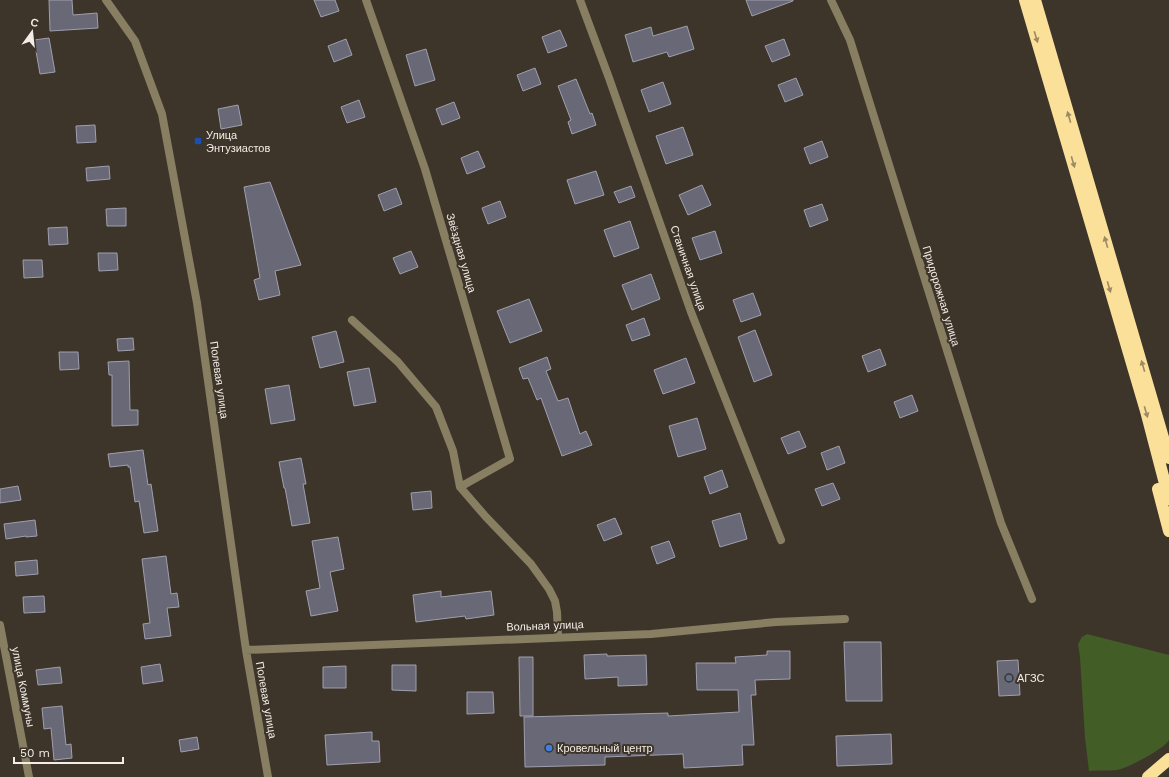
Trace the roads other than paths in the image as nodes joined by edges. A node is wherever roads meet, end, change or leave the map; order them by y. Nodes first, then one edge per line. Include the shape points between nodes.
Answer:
1 (106, 0) edge
2 (366, 0) edge
3 (580, 0) edge
4 (831, 0) edge
5 (1025, 0) edge
6 (1035, 0) edge
7 (352, 320) dead end
8 (1155, 446) junction
9 (1169, 458) edge
10 (460, 487) junction
11 (1169, 499) edge
12 (1169, 531) edge
13 (781, 540) dead end
14 (1032, 599) dead end
15 (845, 619) dead end
16 (0, 625) edge
17 (558, 637) junction
18 (246, 650) junction
19 (1169, 759) edge
20 (29, 777) edge
21 (268, 777) edge
22 (1148, 777) edge

1 - 18 street, Полевая улица via 135,41 162,114 197,303
2 - 10 street, Звёздная улица via 425,169 510,459
3 - 13 street, Станичная улица via 691,312
4 - 14 street, Придорожная улица via 850,40 1001,523
5 -> 8 highway
9 -> 6 highway
7 - 10 street via 398,362 436,407 453,451
8 - 11 highway
8 - 12 highway via 1154,472
10 - 17 street via 531,564 550,589 557,612
15 - 17 street, Вольная улица via 776,622 651,634
16 - 20 street, улица Коммуны
17 - 18 street, Вольная улица
18 - 21 street, Полевая улица
19 - 22 highway

